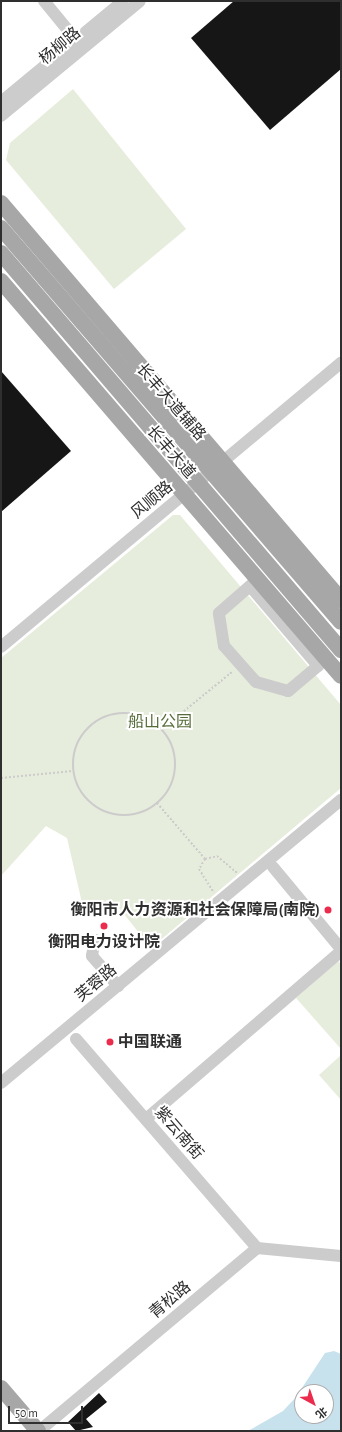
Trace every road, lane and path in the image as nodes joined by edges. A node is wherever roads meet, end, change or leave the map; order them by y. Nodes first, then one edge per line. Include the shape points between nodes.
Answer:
1 (44, 1) edge
2 (123, 1) edge
3 (140, 1) edge
4 (76, 40) junction
5 (1, 102) edge
6 (1, 116) edge
7 (1, 203) edge
8 (1, 228) edge
9 (1, 254) edge
10 (1, 281) edge
11 (341, 354) edge
12 (341, 363) edge
13 (214, 464) junction
14 (195, 480) junction
15 (182, 491) junction
16 (341, 600) edge
17 (341, 622) edge
18 (1, 636) edge
19 (1, 647) edge
20 (341, 650) edge
21 (239, 666) junction
22 (341, 676) edge
23 (162, 729) junction
24 (73, 771) junction
25 (1, 778) edge
26 (341, 800) edge
27 (157, 803) junction
28 (341, 810) edge
29 (204, 859) junction
30 (271, 869) junction
31 (244, 881) junction
32 (220, 901) junction
33 (95, 940) dead end
34 (341, 950) edge
35 (118, 986) junction
36 (76, 1039) dead end
37 (1, 1083) edge
38 (1, 1092) edge
39 (146, 1119) junction
40 (257, 1248) junction
41 (341, 1256) edge
42 (1, 1388) edge
43 (1, 1398) edge
44 (29, 1431) edge
45 (39, 1431) edge

1 - 4 street
2 - 4 street, 杨柳路
3 - 6 street, 杨柳路
4 - 5 street, 杨柳路
7 - 13 main road, 长丰大道辅路
8 - 13 main road, 长丰大道
9 - 14 main road, 长丰大道
10 - 15 main road
11 - 13 street, 风顺路
12 - 13 street, 风顺路
13 - 14 street, 风顺路
13 - 16 main road, 长丰大道辅路
13 - 17 main road, 长丰大道
14 - 15 street, 风顺路
14 - 20 main road, 长丰大道
15 - 18 street, 风顺路
15 - 19 street, 风顺路
15 - 22 main road
21 - 21 street via 224,646 219,613 250,586 318,666 288,691 256,682
21 - 23 path
23 - 24 path via 144,716 125,712 106,716 90,725 80,737
23 - 27 path via 170,741 175,761 171,784
24 - 25 path
24 - 27 path via 78,787 93,805 114,814 144,810
26 - 31 street, 芙蓉路
27 - 29 path
28 - 30 street, 芙蓉路
29 - 31 path via 217,856 227,861
29 - 32 path via 198,869 203,880
30 - 34 street
30 - 38 street, 芙蓉路
31 - 32 street, 芙蓉路
32 - 35 street, 芙蓉路
33 - 35 street via 92,956
34 - 39 street
35 - 37 street, 芙蓉路
36 - 39 street, 紫云南街
39 - 40 street, 紫云南街
40 - 41 street
40 - 45 street, 青松路
42 - 45 main road
43 - 44 main road

